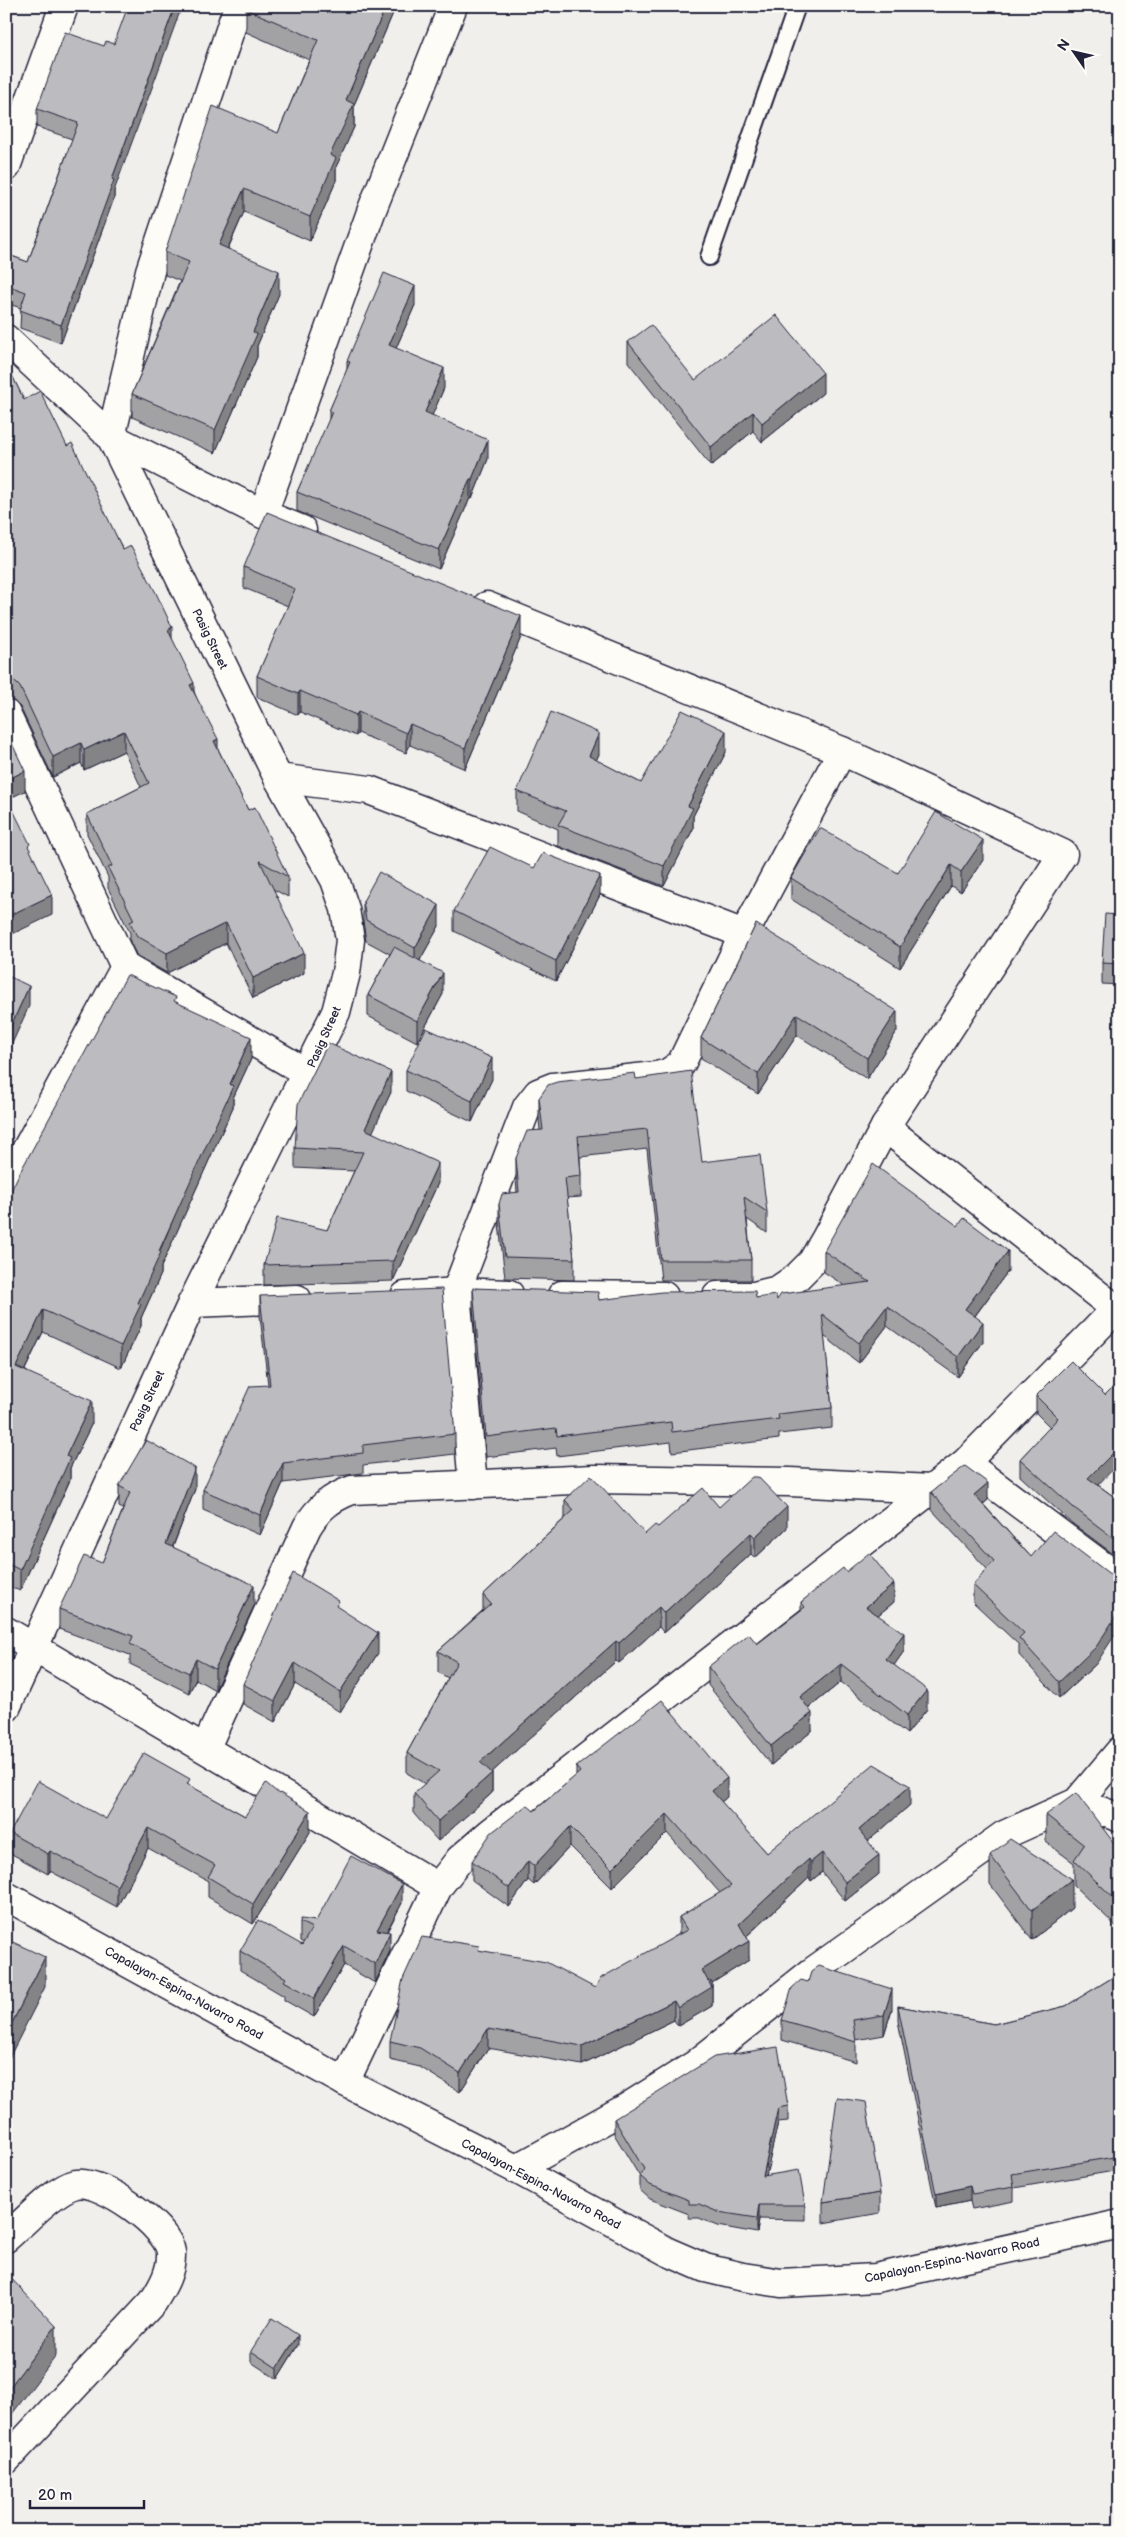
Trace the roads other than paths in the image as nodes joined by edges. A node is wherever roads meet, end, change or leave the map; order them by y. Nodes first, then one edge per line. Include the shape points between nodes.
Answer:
1 (64, 6) edge
2 (238, 6) edge
3 (453, 6) edge
4 (797, 6) edge
5 (6, 167) edge
6 (709, 257) dead end
7 (6, 340) edge
8 (112, 437) junction
9 (263, 514) junction
10 (327, 540) edge
11 (465, 597) edge
12 (6, 714) edge
13 (842, 751) junction
14 (278, 778) junction
15 (744, 934) junction
16 (125, 967) junction
17 (308, 1073) junction
18 (885, 1128) junction
19 (6, 1187) edge
20 (456, 1292) junction
21 (382, 1297) edge
22 (322, 1298) edge
23 (192, 1303) junction
24 (1118, 1310) edge
25 (965, 1463) junction
26 (473, 1485) junction
27 (931, 1489) junction
28 (1120, 1578) edge
29 (6, 1631) edge
30 (34, 1648) junction
31 (6, 1708) edge
32 (206, 1747) junction
33 (1120, 1750) edge
34 (1077, 1802) junction
35 (1120, 1818) edge
36 (438, 1887) junction
37 (6, 1896) edge
38 (345, 2082) junction
39 (516, 2169) junction
40 (1120, 2224) edge
41 (6, 2238) edge
42 (6, 2460) edge

1 - 5 street
2 - 8 street via 150,271
3 - 9 street via 371,212
4 - 6 lane
7 - 8 street, Pasig Street
8 - 9 street
8 - 14 street, Pasig Street
9 - 10 street
11 - 13 street
12 - 16 street
13 - 15 street
13 - 18 street via 1063,854
14 - 15 street via 369,790
14 - 17 street, Pasig Street via 335,880 345,909 350,940 336,1012
15 - 20 street via 681,1064 656,1076 553,1087 538,1093 527,1107
16 - 17 street
16 - 19 street
17 - 23 street, Pasig Street
18 - 20 street via 812,1262 778,1290 754,1296
18 - 24 street
20 - 21 street
20 - 26 street
22 - 23 street
23 - 30 street, Pasig Street
24 - 25 street
25 - 27 street
25 - 28 street
26 - 27 street via 594,1479 790,1482
26 - 32 street via 352,1490 332,1498 317,1511
27 - 36 street via 490,1833 460,1859
29 - 30 street
30 - 31 street, Pasig Street
30 - 32 street
32 - 36 street
33 - 34 street
34 - 35 street
34 - 39 street via 1004,1835 812,1972 696,2064 626,2108
36 - 38 street
37 - 38 street, Capalayan-Espina-Navarro Road
38 - 39 street, Capalayan-Espina-Navarro Road
39 - 40 street, Capalayan-Espina-Navarro Road via 698,2265 782,2283 876,2278
41 - 42 street via 61,2191 77,2184 100,2187 118,2196 164,2235 171,2259 171,2267 153,2302

